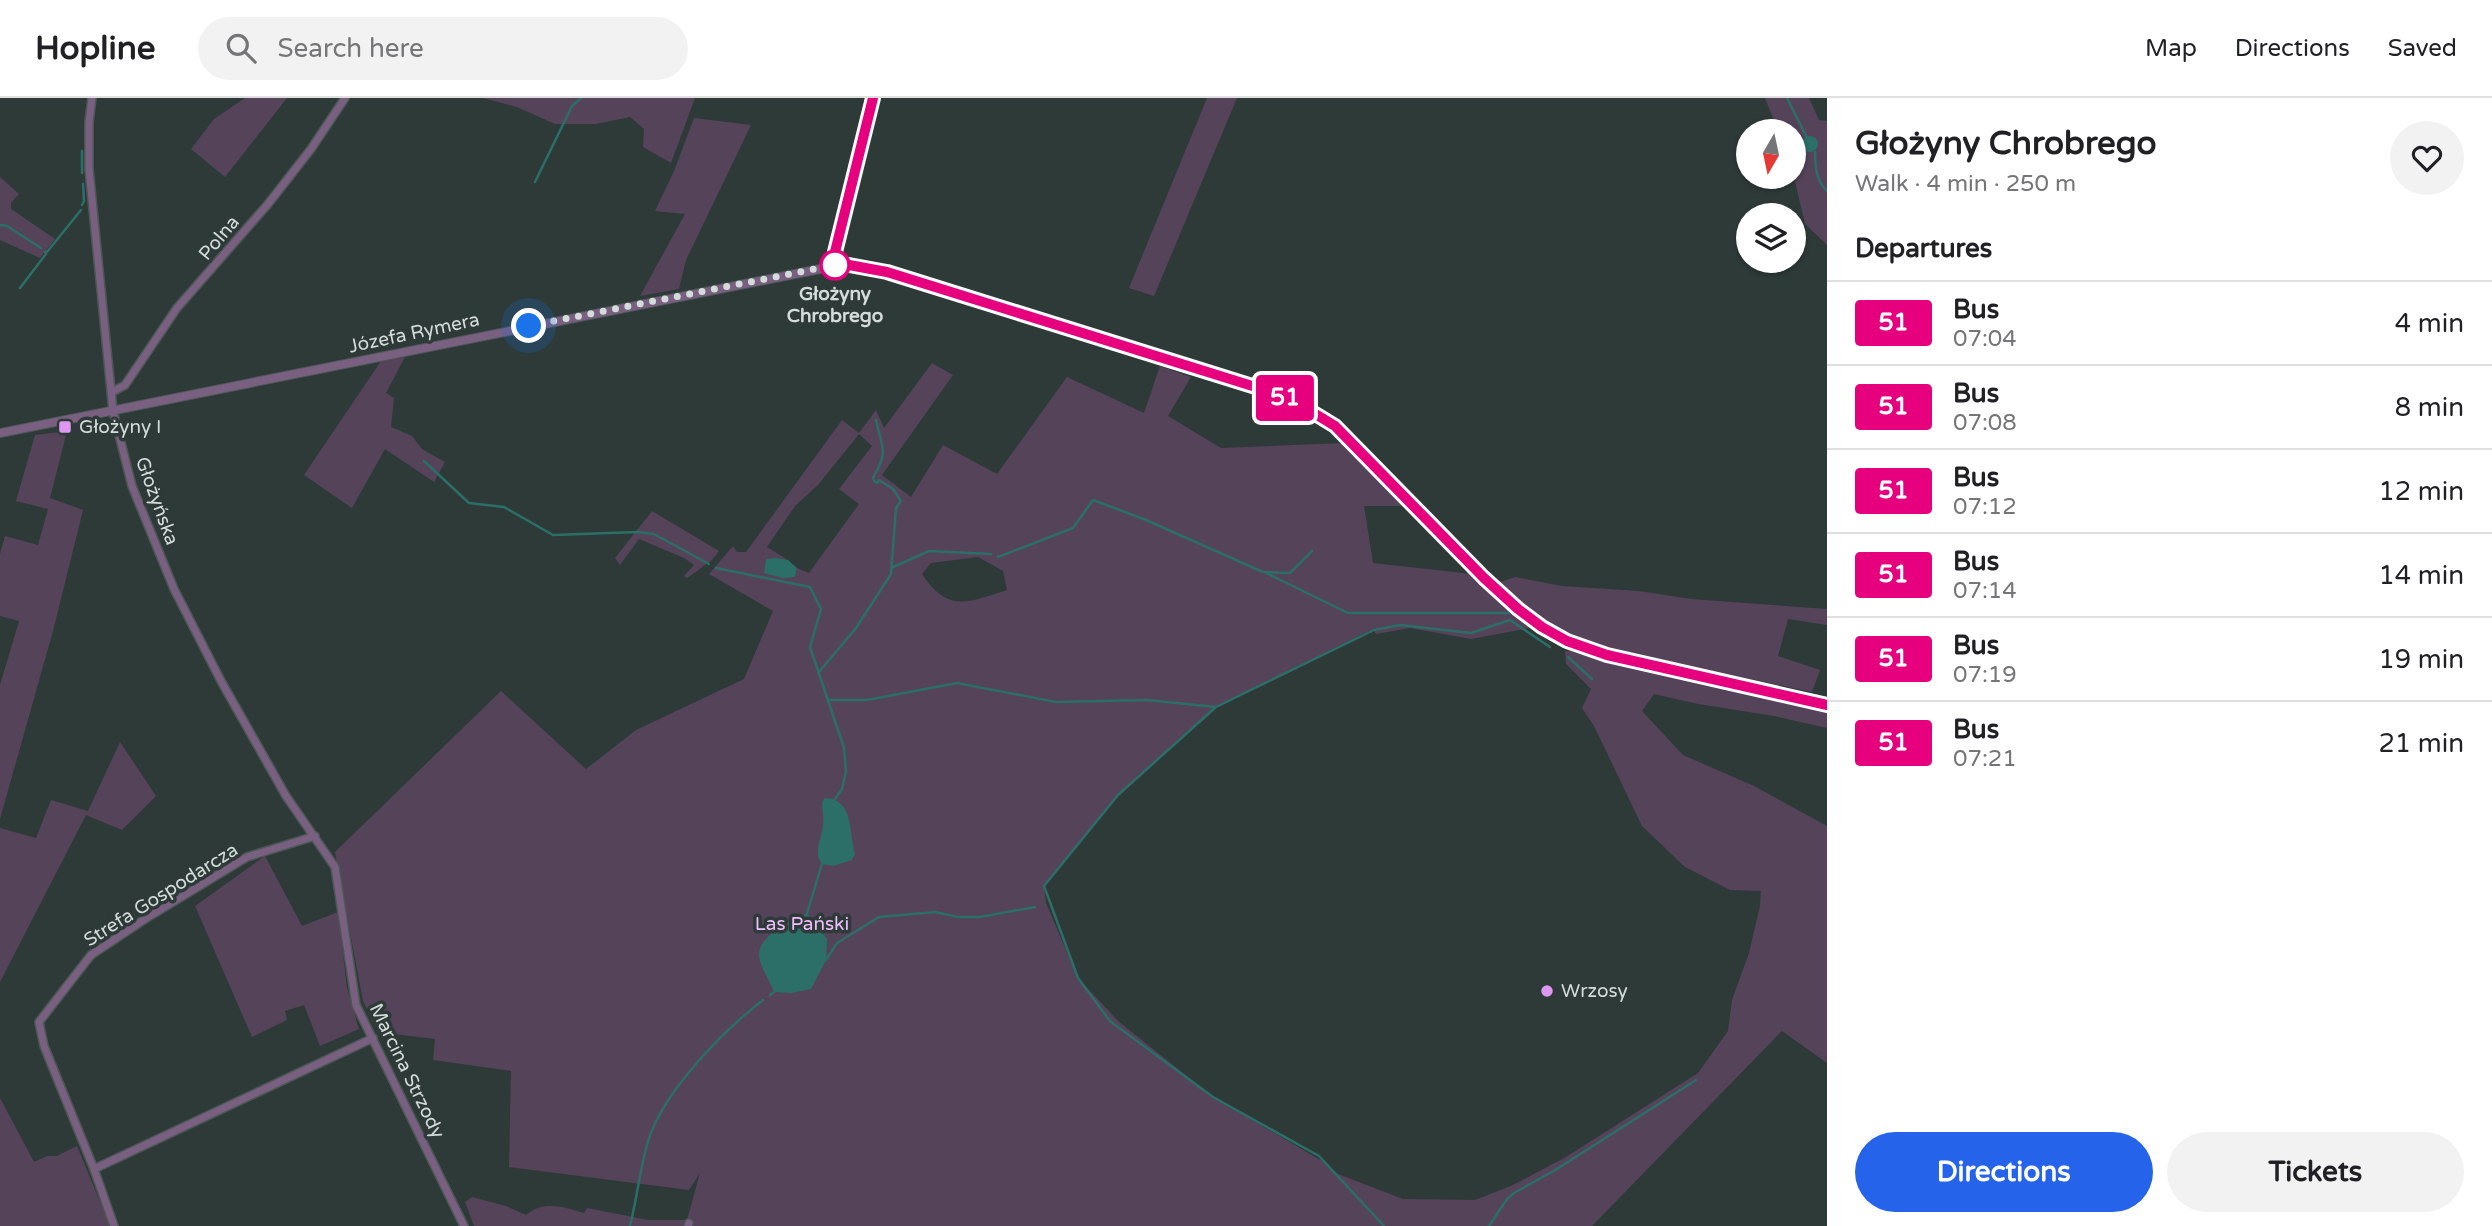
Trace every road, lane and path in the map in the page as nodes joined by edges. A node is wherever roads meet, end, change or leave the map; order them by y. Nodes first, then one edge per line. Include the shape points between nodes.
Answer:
1 (92, 98) edge
2 (345, 98) edge
3 (872, 98) edge
4 (835, 265) junction
5 (112, 392) junction
6 (113, 411) junction
7 (0, 433) edge
8 (1827, 705) edge
9 (315, 836) junction
10 (320, 844) joint
11 (373, 1038) junction
12 (94, 1169) junction
13 (114, 1226) edge
14 (464, 1226) edge

1 - 5 street, Głożyńska via 89,169
2 - 5 street, Polna via 268,204 177,308 125,384
3 - 4 street
4 - 6 street, Józefa Rymera
4 - 8 street, Józefa Rymera via 887,272 1289,399 1335,426 1484,578 1542,627 1607,655
5 - 6 street, Głożyńska
6 - 7 street, Józefa Rymera
6 - 9 street, Głożyńska via 132,486 174,589 273,775
9 - 10 street, Głożyńska
9 - 12 street, Strefa Gospodarcza via 223,870 102,947 39,1022 44,1046
10 - 11 street, Marcina Strzody via 335,867 356,1005
11 - 12 street
11 - 14 street, Marcina Strzody
12 - 13 street, Strefa Gospodarcza

